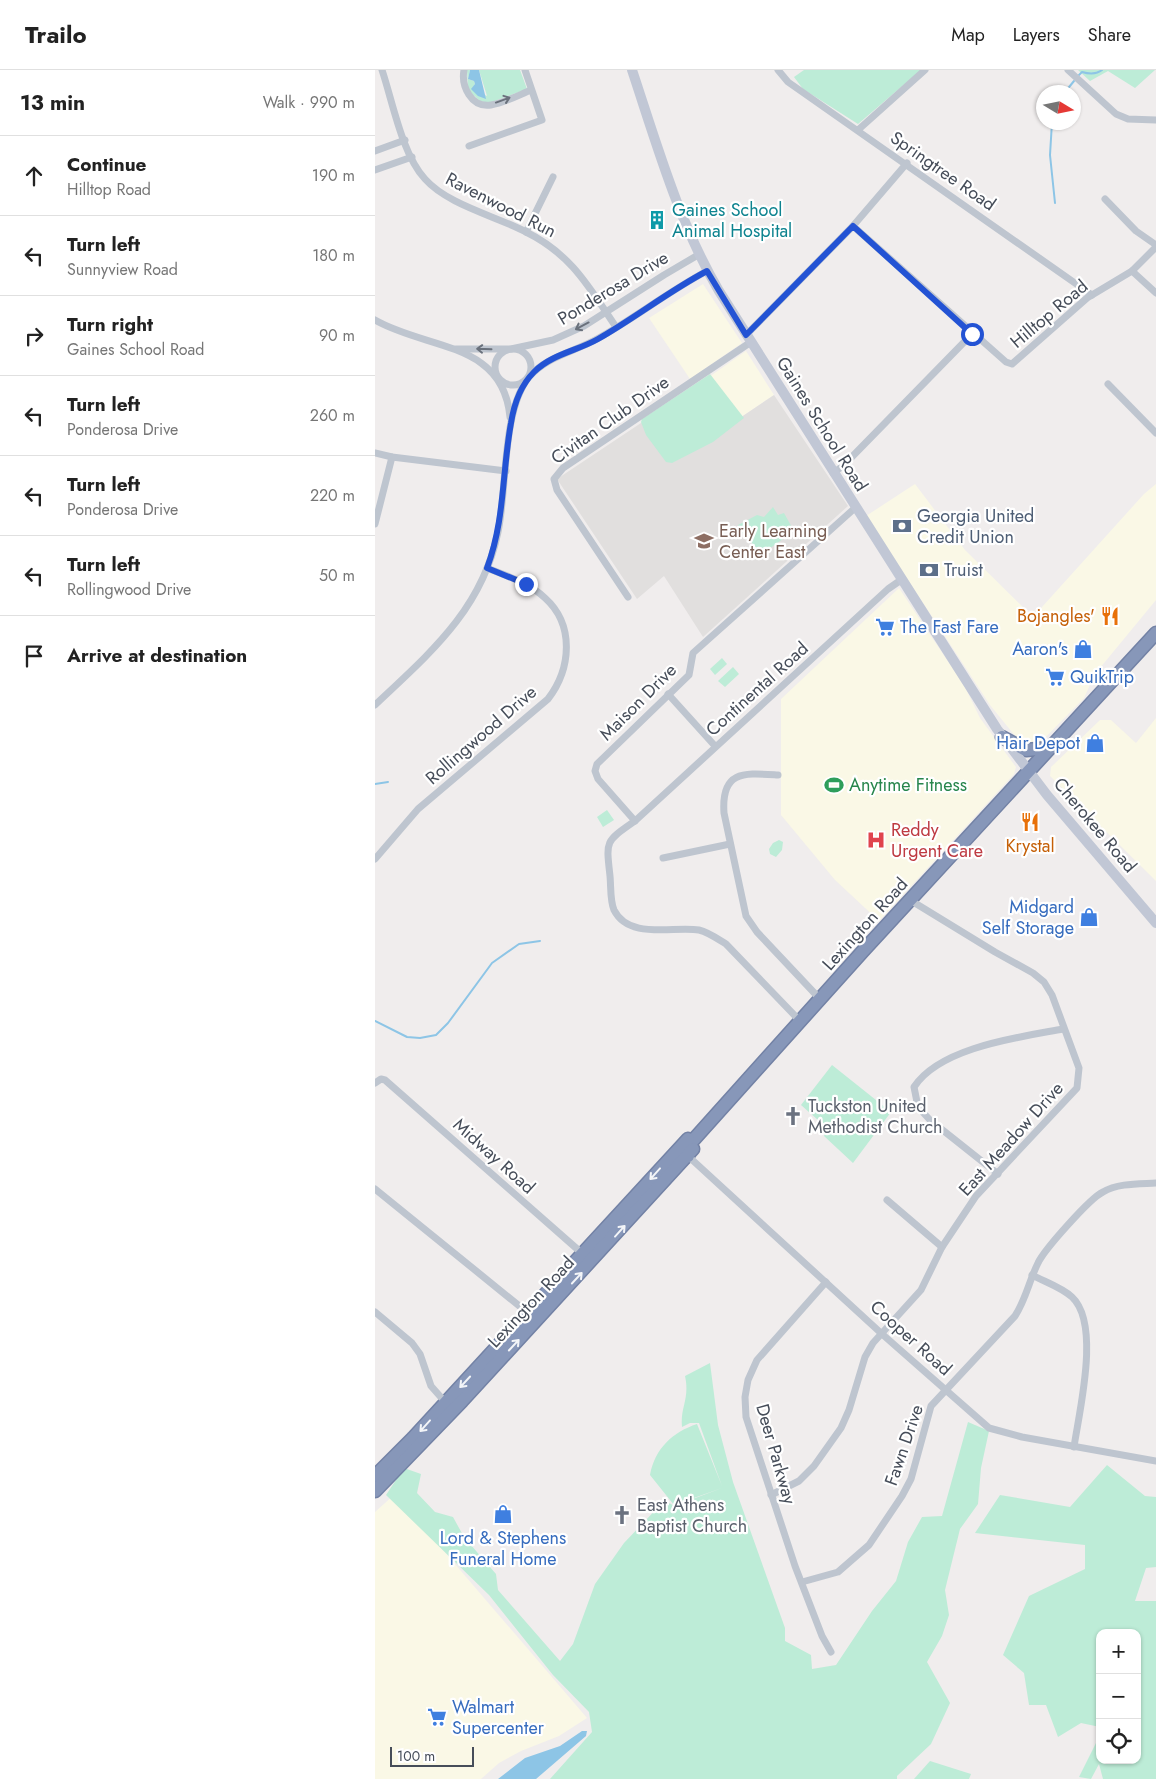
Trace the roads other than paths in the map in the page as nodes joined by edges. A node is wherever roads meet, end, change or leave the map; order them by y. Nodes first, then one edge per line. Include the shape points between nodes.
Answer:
1 (382, 70) edge
2 (464, 70) edge
3 (525, 70) edge
4 (632, 70) edge
5 (777, 70) edge
6 (925, 70) edge
7 (1069, 70) edge
8 (531, 90) junction
9 (1154, 118) edge
10 (858, 130) junction
11 (405, 140) junction
12 (469, 146) dead end
13 (375, 151) edge
14 (411, 157) junction
15 (907, 164) junction
16 (375, 170) edge
17 (553, 177) dead end
18 (1105, 199) dead end
19 (853, 226) junction
20 (526, 232) junction
21 (1156, 246) edge
22 (699, 255) junction
23 (707, 271) junction
24 (1132, 271) junction
25 (1156, 293) edge
26 (1092, 294) junction
27 (606, 312) junction
28 (375, 320) edge
29 (616, 327) junction
30 (972, 334) junction
31 (749, 338) junction
32 (456, 349) junction
33 (511, 349) junction
34 (498, 377) junction
35 (528, 378) junction
36 (1107, 384) dead end
37 (511, 422) junction
38 (1156, 433) edge
39 (375, 453) edge
40 (392, 457) junction
41 (506, 471) junction
42 (833, 472) junction
43 (855, 508) junction
44 (375, 524) edge
45 (487, 568) junction
46 (901, 580) junction
47 (628, 597) dead end
48 (1156, 633) edge
49 (669, 694) junction
50 (375, 704) edge
51 (1003, 737) junction
52 (715, 746) junction
53 (1050, 748) junction
54 (1028, 772) junction
55 (778, 775) dead end
56 (635, 821) junction
57 (730, 844) junction
58 (663, 858) dead end
59 (375, 859) edge
60 (910, 900) junction
61 (1156, 923) edge
62 (820, 999) junction
63 (800, 1021) junction
64 (1063, 1029) junction
65 (375, 1083) edge
66 (703, 1130) junction
67 (673, 1155) junction
68 (688, 1156) junction
69 (675, 1169) junction
70 (998, 1174) junction
71 (1156, 1183) edge
72 (375, 1189) edge
73 (887, 1200) dead end
74 (942, 1248) junction
75 (587, 1258) junction
76 (1032, 1275) junction
77 (825, 1282) junction
78 (375, 1312) edge
79 (528, 1313) junction
80 (882, 1334) junction
81 (945, 1390) junction
82 (450, 1406) junction
83 (1074, 1447) junction
84 (1156, 1461) edge
85 (375, 1476) edge
86 (375, 1491) edge
87 (771, 1495) junction
88 (802, 1582) junction
89 (831, 1652) dead end

1 - 11 street, Ravenwood Run
2 -> 8 street via 465,90 479,103 490,105
3 - 8 street
4 - 22 main road, Gaines School Road
5 - 10 street, Springtree Road
6 - 10 street
7 - 9 street via 1116,114 1128,119
8 - 12 street via 542,120
10 - 15 street, Springtree Road
11 - 13 street
11 - 14 street, Ravenwood Run
14 - 16 street
14 - 20 street, Ravenwood Run via 426,180 443,194
15 - 19 street
15 - 26 street, Springtree Road
17 - 20 street
18 - 21 street via 1136,231
19 - 30 street, Hilltop Road
19 - 31 street
20 - 27 street, Ravenwood Run via 555,249 573,265
21 - 24 street, Hilltop Road
22 - 23 main road, Gaines School Road
22 - 27 street, Ponderosa Drive
23 - 29 street, Ponderosa Drive
23 - 31 main road, Gaines School Road
24 - 25 street
24 - 26 street, Hilltop Road
26 - 30 street, Hilltop Road via 1012,364 1005,362
27 - 29 street, Ravenwood Run
27 -> 33 street, Ponderosa Drive via 553,340
28 - 32 street via 408,336
29 - 35 street, Ponderosa Drive via 550,360
30 - 42 street via 843,466
31 - 42 main road, Gaines School Road
31 - 47 street, Civitan Club Drive via 555,475 557,490
33 -> 32 street, Ponderosa Drive
32 - 34 street via 479,360
33 - 34 street via 497,358 495,370
33 - 35 street via 528,356 532,367
34 - 35 street via 511,386
34 - 37 street, Ponderosa Drive via 507,396
35 - 37 street, Ponderosa Drive via 518,396
36 - 38 street
37 - 41 street, Ponderosa Drive
39 - 40 street
40 - 41 street
40 - 44 street
41 - 45 street, Ponderosa Drive via 498,534
42 - 43 main road, Gaines School Road
43 - 46 main road, Gaines School Road
43 - 49 street, Maison Drive via 693,653 689,675
45 - 50 street, Ponderosa Drive via 473,598 448,635
45 - 59 street, Rollingwood Drive via 526,584 553,607 566,639 567,660 562,675 548,699 418,809
46 - 51 main road, Gaines School Road
46 - 52 street, Continental Road
48 - 53 highway, Lexington Road
49 - 52 street
49 - 56 street, Maison Drive via 597,764 595,771 598,779
51 - 53 highway via 1027,750
51 - 54 main road, Gaines School Road
52 - 56 street, Continental Road
53 - 54 highway, Lexington Road
54 - 60 highway, Lexington Road
54 - 61 main road, Cherokee Road
55 - 57 street via 749,773 737,777 725,787 724,813
56 - 63 street, Continental Road via 612,838 607,849 613,908 617,915 635,928 700,930 726,944
57 - 58 street
57 - 62 street via 747,916 757,932
60 - 62 highway, Lexington Road
60 - 64 street, East Meadow Drive via 1039,977 1053,995
62 - 63 highway, Lexington Road
63 - 66 highway, Lexington Road
64 - 70 street, East Meadow Drive via 1079,1068 1077,1088
64 - 70 street via 966,1052 935,1068 914,1088 918,1107
65 - 75 street, Midway Road via 379,1079 385,1080
66 - 67 highway, Lexington Road via 693,1134
66 - 68 highway, Lexington Road
67 - 69 highway
67 -> 75 highway, Lexington Road
68 - 69 highway, Lexington Road
68 - 77 street, Cooper Road
75 -> 69 highway, Lexington Road
70 - 74 street, East Meadow Drive via 976,1196
71 - 76 street, Fawn Drive via 1125,1185 1103,1191 1039,1260
72 - 79 street
73 - 74 street
74 - 80 street, East Meadow Drive via 921,1290
75 - 79 highway, Lexington Road
82 -> 75 highway, Lexington Road
76 - 81 street, Fawn Drive via 1025,1302 1015,1316
76 - 83 street via 1074,1298 1085,1324 1085,1372
77 - 80 street, Cooper Road
77 - 87 street, Deer Parkway via 757,1360 748,1380 746,1417
78 - 82 street via 413,1343 420,1354 426,1378
79 -> 82 highway, Lexington Road
80 - 81 street, Cooper Road
80 - 87 street, East Meadow Drive via 865,1357 841,1428 799,1481
81 - 83 street, Cooper Road via 989,1428
81 - 88 street, Fawn Drive via 931,1406 911,1479 874,1539 837,1572
82 -> 85 highway, Lexington Road
82 - 86 highway, Lexington Road
83 - 84 street, Cooper Road
87 - 88 street, Deer Parkway
88 - 89 street, Deer Parkway via 821,1636

